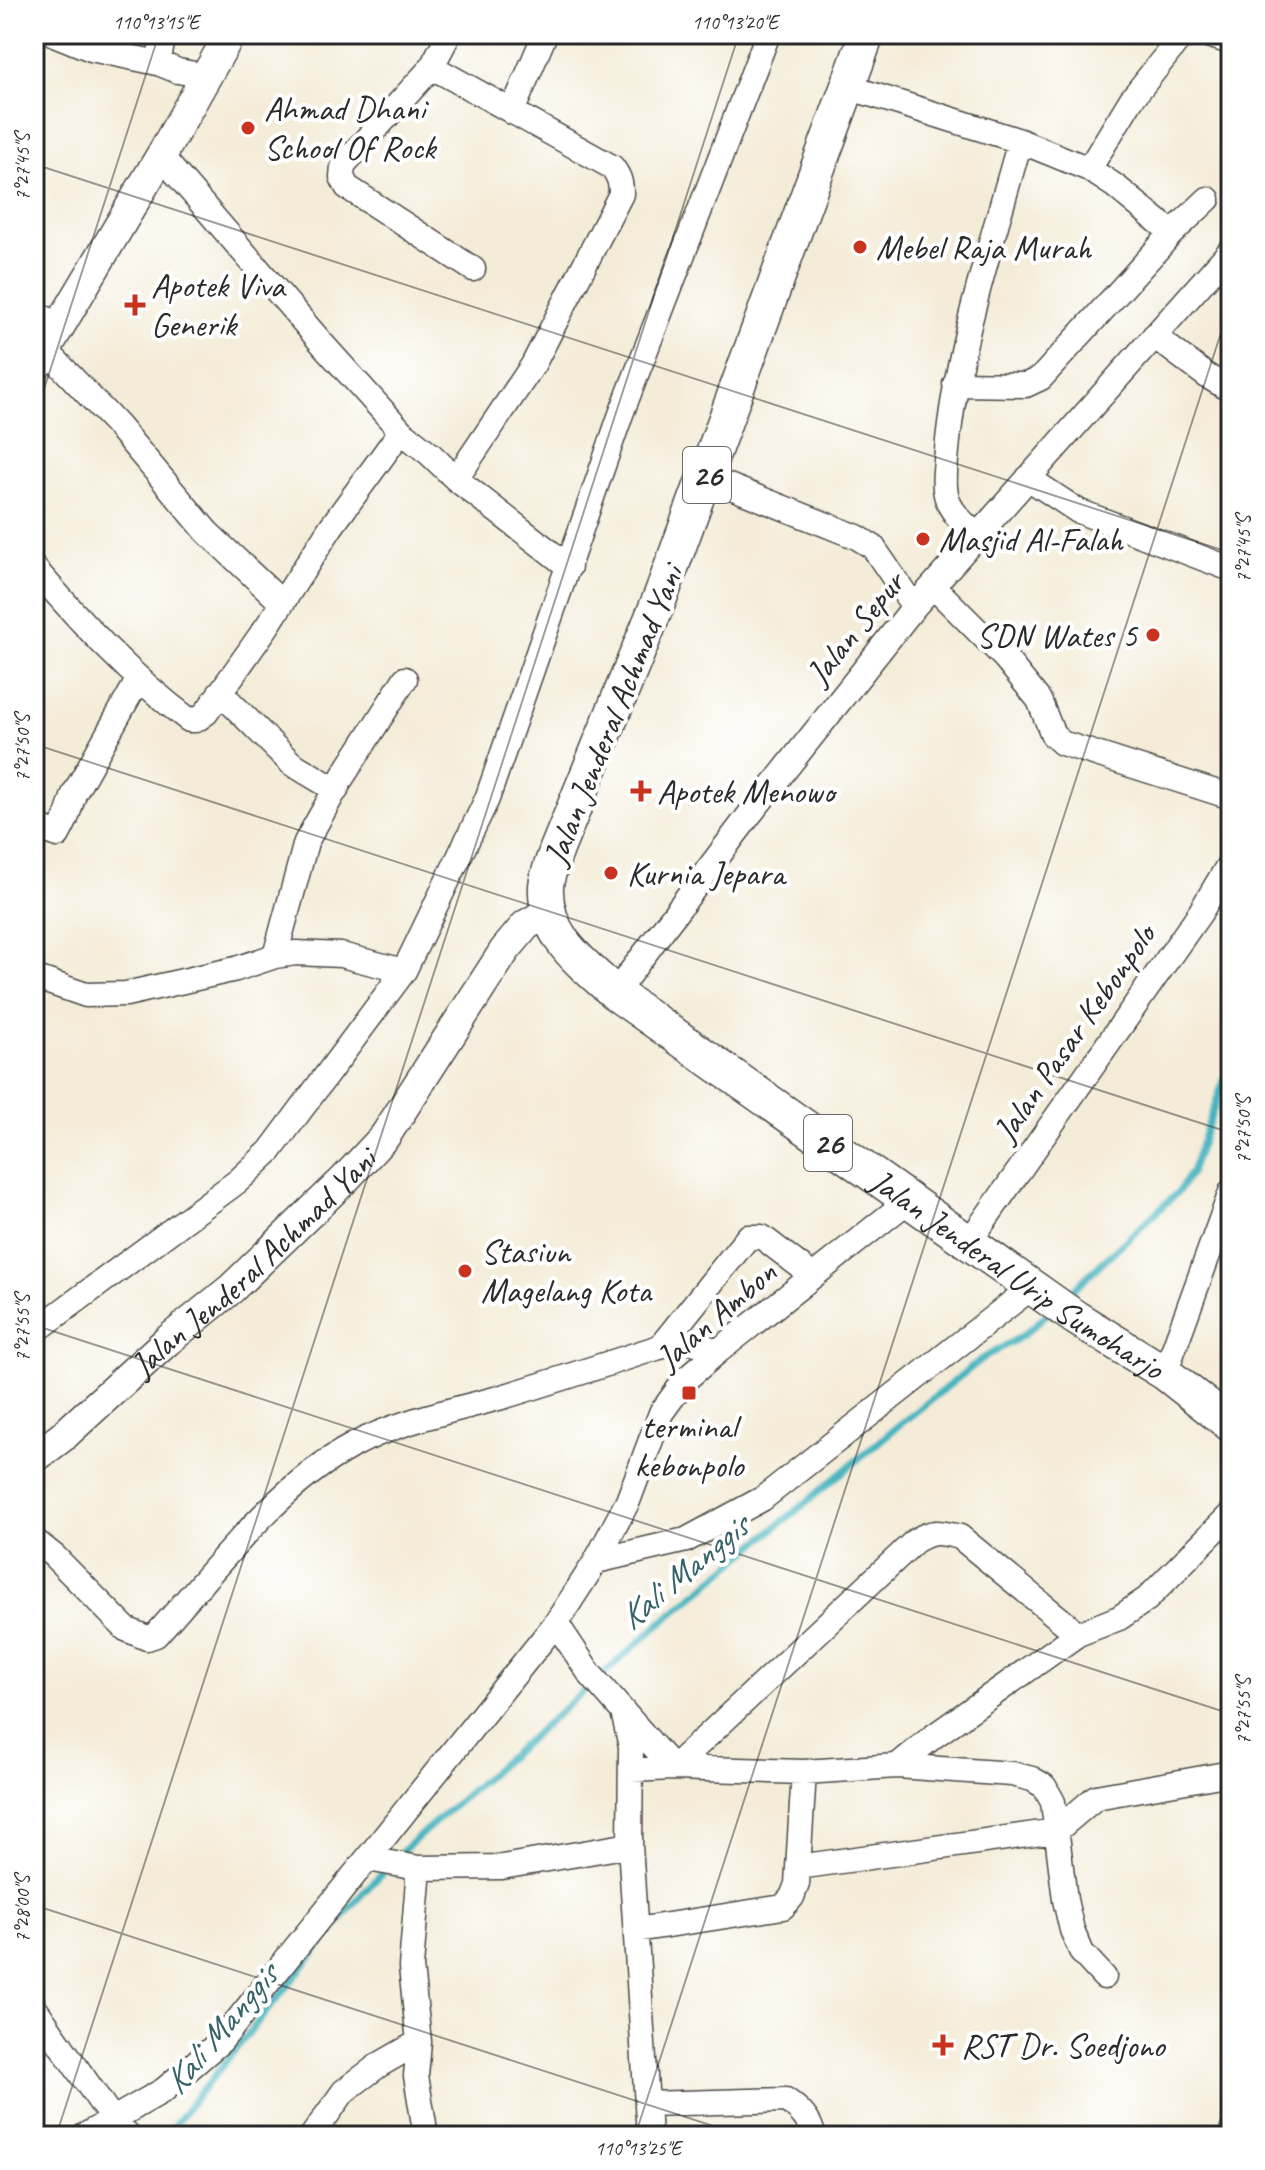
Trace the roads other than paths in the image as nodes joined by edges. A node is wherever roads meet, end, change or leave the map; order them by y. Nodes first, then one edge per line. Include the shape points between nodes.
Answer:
1 (54, 34) edge
2 (164, 34) edge
3 (230, 34) edge
4 (449, 34) edge
5 (545, 34) edge
6 (768, 34) edge
7 (867, 34) edge
8 (1183, 34) edge
9 (1204, 34) edge
10 (1231, 42) edge
11 (158, 63) junction
12 (431, 68) junction
13 (206, 76) junction
14 (848, 87) junction
15 (512, 112) junction
16 (1020, 141) junction
17 (161, 156) junction
18 (1089, 169) junction
19 (1208, 199) dead end
20 (1172, 233) junction
21 (1231, 250) edge
22 (473, 269) dead end
23 (1154, 336) junction
24 (44, 340) edge
25 (955, 384) junction
26 (1231, 390) edge
27 (401, 431) junction
28 (706, 477) junction
29 (1028, 478) junction
30 (456, 479) junction
31 (977, 536) junction
32 (569, 567) junction
33 (34, 568) edge
34 (1231, 569) edge
35 (933, 586) junction
36 (281, 602) junction
37 (914, 607) junction
38 (405, 679) dead end
39 (138, 680) junction
40 (220, 692) junction
41 (336, 790) junction
42 (1231, 797) edge
43 (34, 826) edge
44 (1231, 861) edge
45 (547, 913) junction
46 (275, 956) junction
47 (404, 971) junction
48 (34, 977) edge
49 (615, 993) junction
50 (1231, 1192) edge
51 (909, 1200) junction
52 (969, 1242) junction
53 (813, 1276) junction
54 (1036, 1290) junction
55 (34, 1332) edge
56 (660, 1347) junction
57 (716, 1353) junction
58 (1165, 1373) junction
59 (1231, 1425) edge
60 (34, 1458) edge
61 (1231, 1514) edge
62 (34, 1540) edge
63 (596, 1561) junction
64 (556, 1623) junction
65 (1078, 1634) junction
66 (623, 1710) junction
67 (897, 1766) junction
68 (673, 1768) junction
69 (631, 1770) junction
70 (804, 1772) junction
71 (1231, 1773) edge
72 (1056, 1831) junction
73 (630, 1845) junction
74 (391, 1863) junction
75 (798, 1867) junction
76 (636, 1930) junction
77 (1104, 1977) dead end
78 (34, 2007) edge
79 (419, 2042) junction
80 (647, 2104) junction
81 (121, 2128) edge
82 (84, 2136) edge
83 (312, 2136) edge
84 (426, 2136) edge
85 (649, 2136) edge
86 (813, 2136) edge

1 - 11 street via 91,49
2 - 11 street
3 - 13 main road
4 - 12 street
5 - 15 street
6 - 32 street via 621,414
7 - 14 highway, Jalan Jenderal Achmad Yani / 26
8 - 18 street via 1131,100
9 - 10 street
11 - 13 street
12 - 15 street
12 - 22 street via 343,165 342,177 347,187
13 - 17 main road
14 - 16 street
14 - 28 highway, Jalan Jenderal Achmad Yani / 26
15 - 30 street via 612,167 621,194 533,365
16 - 18 street
16 - 25 street
17 - 24 main road
17 - 27 street
18 - 20 street
19 - 20 street
20 - 25 street via 1041,378 1026,385
21 - 23 street, Jalan Sepur
23 - 26 street
23 - 29 street, Jalan Sepur
24 - 36 street via 207,532
25 - 31 street via 945,493
27 - 30 street
27 - 36 street
28 - 37 street via 857,537 873,547
28 - 45 highway, Jalan Jenderal Achmad Yani / 26 via 557,849 546,883
29 - 31 street, Jalan Sepur
29 - 34 street via 1078,511
30 - 32 street
31 - 35 street, Jalan Sepur
32 - 47 street via 487,799
33 - 39 street
35 - 37 street, Jalan Sepur
35 - 42 street via 1031,690 1057,740
36 - 40 street
37 - 49 street, Jalan Sepur
38 - 41 street
39 - 40 street via 189,720 206,713
39 - 43 street via 74,794 58,835
40 - 41 street via 291,763
41 - 46 street via 306,842
44 - 52 street, Jalan Pasar Kebonpolo
45 - 49 highway, Jalan Jenderal Urip Sumoharjo / 26 via 570,952
45 - 60 main road, Jalan Jenderal Achmad Yani via 526,925 505,950 385,1136 345,1179 231,1289
46 - 47 street via 341,955
46 - 48 street via 126,994 86,995
47 - 55 street via 270,1151 238,1181
49 - 51 highway, Jalan Jenderal Urip Sumoharjo / 26
50 - 58 street
51 - 52 highway, Jalan Jenderal Urip Sumoharjo / 26
51 - 53 street, Jalan Ambon
52 - 54 highway, Jalan Jenderal Urip Sumoharjo / 26
53 - 56 street via 762,1237 748,1237
53 - 57 street, Jalan Ambon
54 - 58 highway, Jalan Jenderal Urip Sumoharjo / 26
54 - 63 street via 762,1499 686,1540
56 - 57 street via 681,1340
56 - 62 street via 391,1428 351,1446 271,1506 156,1635 147,1638 126,1629
57 - 63 street, Jalan Ambon via 685,1380 661,1413 628,1501
58 - 59 highway, Jalan Jenderal Urip Sumoharjo / 26
61 - 65 street via 1147,1599 1119,1618
63 - 64 street, Jalan Ambon
64 - 66 street
64 - 74 street, Jalan Ambon
65 - 67 street
65 - 68 street via 960,1537 926,1534
66 - 68 street
66 - 69 street
67 - 70 street
67 - 72 street via 1032,1779 1044,1786 1053,1802
68 - 69 street
68 - 70 street
69 - 73 street
70 - 75 street
71 - 72 street via 1096,1797
72 - 75 street
72 - 77 street via 1072,1930 1082,1953
73 - 74 street via 502,1867
73 - 76 street
74 - 79 street
74 - 81 street, Jalan Ambon via 221,2041
75 - 76 street via 797,1884 783,1907
76 - 80 street
78 - 81 street
79 - 83 street via 344,2091
79 - 84 street via 416,2076
80 - 85 street
80 - 86 street via 786,2100 800,2110
81 - 82 street, Jalan Ambon

